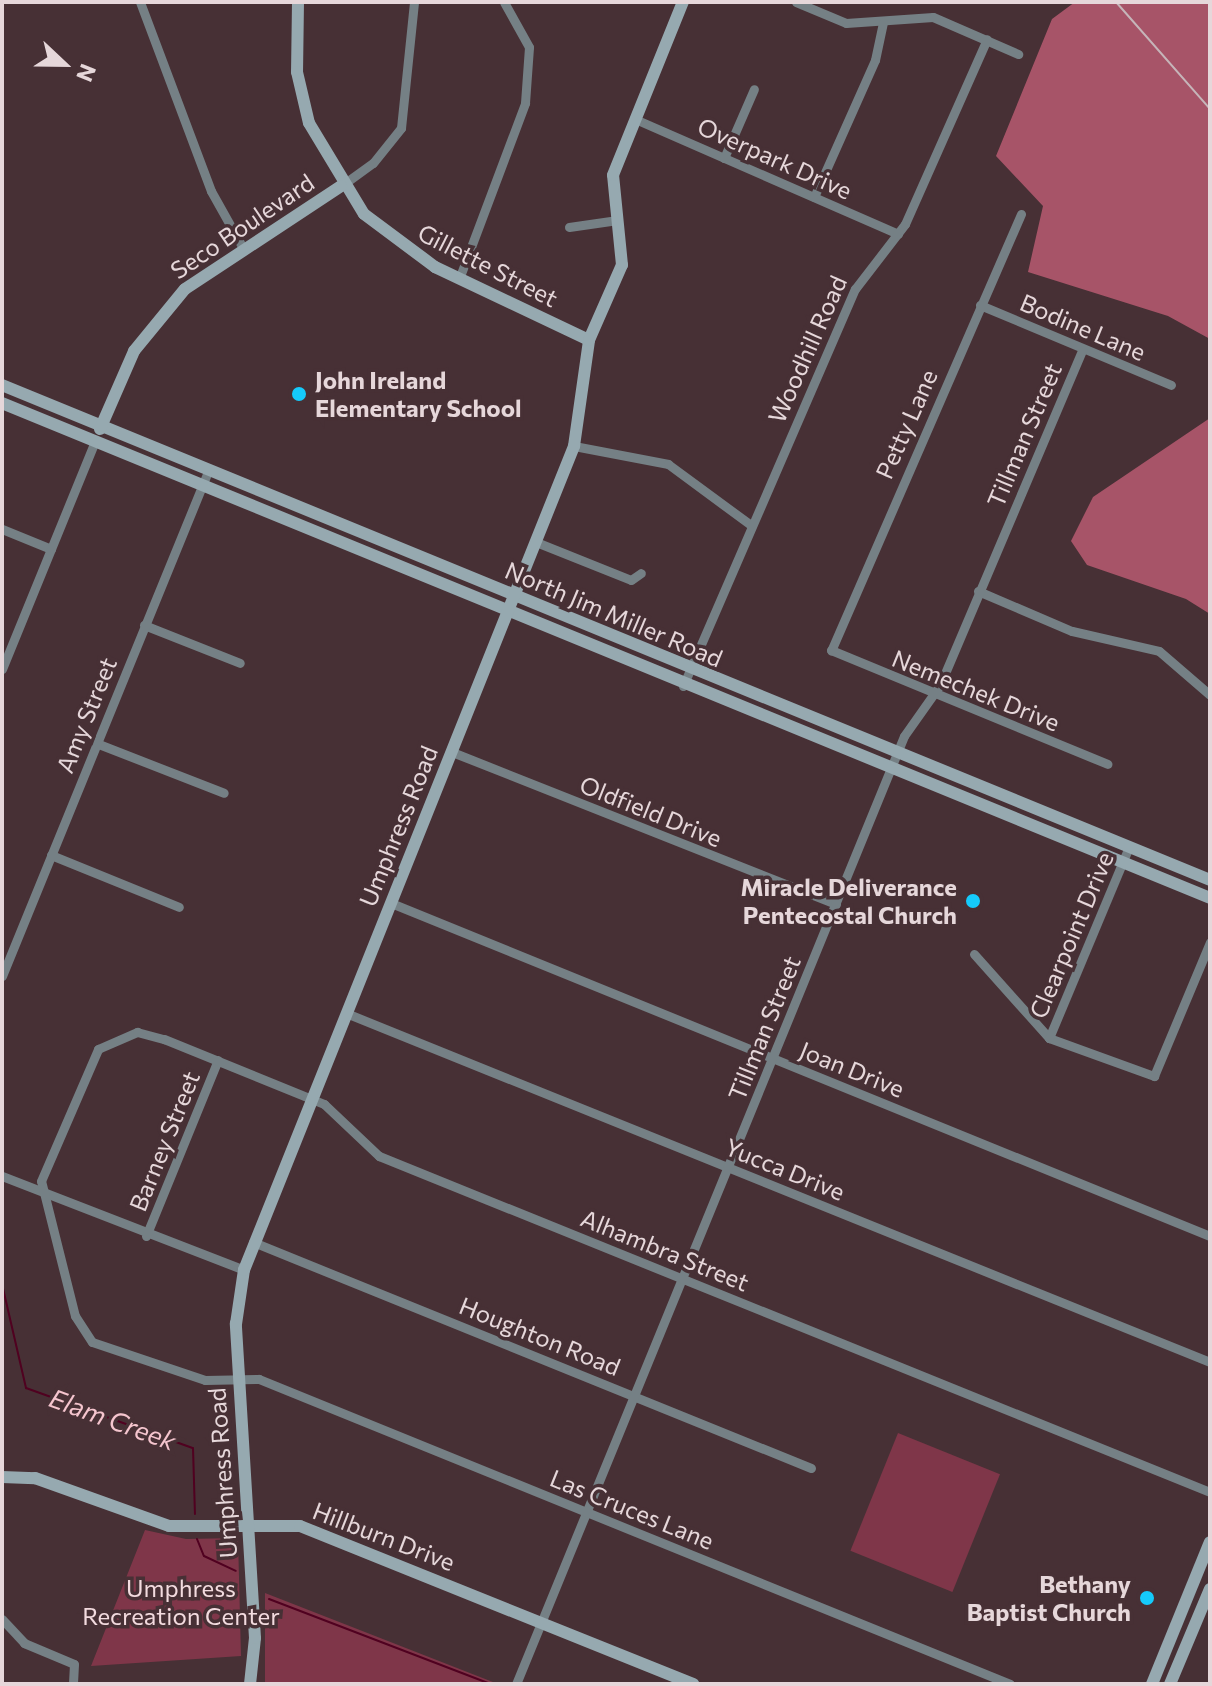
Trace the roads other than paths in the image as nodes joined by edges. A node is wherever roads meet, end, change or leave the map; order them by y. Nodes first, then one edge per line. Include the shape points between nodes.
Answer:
1 (140, 2) edge
2 (298, 2) edge
3 (414, 2) edge
4 (504, 2) edge
5 (683, 2) edge
6 (796, 2) edge
7 (883, 23) junction
8 (987, 39) junction
9 (1018, 54) dead end
10 (754, 89) dead end
11 (635, 119) junction
12 (724, 158) junction
13 (341, 186) junction
14 (814, 197) junction
15 (1021, 214) dead end
16 (617, 220) junction
17 (569, 227) dead end
18 (898, 234) junction
19 (243, 248) junction
20 (459, 279) junction
21 (980, 305) junction
22 (589, 340) junction
23 (1082, 350) junction
24 (2, 385) edge
25 (1171, 385) dead end
26 (2, 403) edge
27 (101, 425) junction
28 (95, 441) junction
29 (574, 446) junction
30 (209, 469) junction
31 (203, 483) junction
32 (752, 526) junction
33 (2, 529) edge
34 (383, 539) junction
35 (536, 542) junction
36 (51, 549) junction
37 (377, 555) junction
38 (641, 573) dead end
39 (978, 591) junction
40 (514, 596) junction
41 (508, 611) junction
42 (144, 625) junction
43 (832, 651) joint
44 (240, 663) dead end
45 (2, 669) edge
46 (689, 671) junction
47 (683, 686) junction
48 (933, 695) junction
49 (1210, 695) edge
50 (96, 743) junction
51 (452, 752) junction
52 (897, 754) junction
53 (1107, 764) dead end
54 (891, 769) junction
55 (224, 793) dead end
56 (1129, 847) junction
57 (51, 855) junction
58 (1123, 863) junction
59 (1210, 880) edge
60 (1210, 898) edge
61 (391, 903) junction
62 (836, 904) junction
63 (179, 907) dead end
64 (1210, 942) edge
65 (974, 954) dead end
66 (2, 976) edge
67 (346, 1013) junction
68 (1049, 1038) junction
69 (773, 1058) junction
70 (218, 1060) junction
71 (311, 1099) junction
72 (729, 1168) junction
73 (2, 1176) edge
74 (42, 1192) junction
75 (146, 1236) junction
76 (1210, 1236) edge
77 (253, 1242) junction
78 (244, 1270) junction
79 (683, 1279) junction
80 (1210, 1362) edge
81 (237, 1379) junction
82 (636, 1396) junction
83 (811, 1468) dead end
84 (2, 1477) edge
85 (1210, 1492) edge
86 (587, 1513) junction
87 (247, 1527) junction
88 (1210, 1542) edge
89 (1206, 1566) edge
90 (1210, 1589) edge
91 (2, 1619) edge
92 (542, 1622) junction
93 (73, 1684) edge
94 (250, 1684) edge
95 (516, 1684) edge
96 (693, 1684) edge
97 (1010, 1684) edge
98 (1152, 1684) edge
99 (1170, 1684) edge

1 - 19 street via 211,191
2 - 13 street, Gillette Street via 302,99
3 - 13 street, Seco Boulevard via 401,128 373,163
4 - 20 street via 529,47 525,103
5 - 11 street, Umphress Road
6 - 7 street via 834,20
7 - 8 street via 933,17
7 - 14 street via 875,60
8 - 9 street
8 - 18 street, Woodhill Road
10 - 12 street
11 - 12 street, Overpark Drive
11 - 16 street, Umphress Road via 613,175
12 - 14 street, Overpark Drive
13 - 19 street, Seco Boulevard
13 - 20 street, Gillette Street via 399,245
14 - 18 street, Overpark Drive
15 - 21 street, Petty Lane
16 - 17 street
16 - 22 street, Umphress Road via 622,265
18 - 32 street, Woodhill Road via 864,271
19 - 27 street, Seco Boulevard via 157,318
20 - 22 street, Gillette Street
21 - 23 street, Bodine Lane
21 - 43 street, Petty Lane
22 - 29 street, Umphress Road
23 - 25 street, Bodine Lane
23 - 39 street, Tillman Street
24 - 27 street, North Jim Miller Road
26 - 28 street, North Jim Miller Road
27 - 28 street, Seco Boulevard
27 - 30 street, North Jim Miller Road
28 - 31 street, North Jim Miller Road
28 - 36 street, Seco Boulevard
29 - 32 street via 668,464
29 - 35 street, Umphress Road
30 - 31 street, Amy Street
30 - 34 street, North Jim Miller Road
31 - 37 street, North Jim Miller Road
31 - 42 street, Amy Street
32 - 46 street, Woodhill Road
33 - 36 street
34 - 37 street
34 - 40 street, North Jim Miller Road
35 - 38 street via 631,580
35 - 40 street, Umphress Road
36 - 45 street, Seco Boulevard
37 - 41 street, North Jim Miller Road
39 - 48 street, Tillman Street
39 - 49 street via 1072,631 1159,651
40 - 41 street, Umphress Road
40 - 46 street, North Jim Miller Road
41 - 47 street, North Jim Miller Road
41 - 51 street, Umphress Road
42 - 44 street
42 - 50 street, Amy Street
43 - 48 street, Nemechek Drive
46 - 47 street, Woodhill Road
46 - 52 street, North Jim Miller Road
47 - 54 street, North Jim Miller Road
48 - 52 street, Tillman Street
48 - 53 street, Nemechek Drive
50 - 55 street
50 - 57 street, Amy Street
51 - 61 street, Umphress Road
51 - 62 street, Oldfield Drive
52 - 54 street, Tillman Street
52 - 56 street, North Jim Miller Road
54 - 58 street, North Jim Miller Road
54 - 62 street, Tillman Street
56 - 58 street, Clearpoint Drive
56 - 59 street, North Jim Miller Road
57 - 63 street
57 - 66 street, Amy Street
58 - 60 street, North Jim Miller Road
58 - 68 street, Clearpoint Drive
61 - 67 street, Umphress Road
61 - 69 street, Joan Drive
62 - 69 street, Tillman Street
64 - 68 street via 1154,1076
65 - 68 street
67 - 71 street, Umphress Road
67 - 72 street, Yucca Drive
69 - 72 street, Tillman Street
69 - 76 street, Joan Drive
70 - 71 street, Alhambra Street
70 - 74 street, Alhambra Street via 152,1034 119,1034 88,1066
70 - 75 street, Barney Street
71 - 77 street, Umphress Road
71 - 79 street, Alhambra Street via 333,1109 379,1156
72 - 79 street, Tillman Street
72 - 80 street, Yucca Drive
73 - 74 street
74 - 75 street
74 - 81 street, Las Cruces Lane via 75,1316 92,1342 197,1378
75 - 78 street
77 - 78 street, Umphress Road
77 - 82 street, Houghton Road
78 - 81 street, Umphress Road via 236,1317
79 - 82 street, Tillman Street
79 - 85 street, Alhambra Street
81 - 86 street, Las Cruces Lane via 259,1379
81 - 87 street, Umphress Road
82 - 83 street, Houghton Road
82 - 86 street, Tillman Street
84 - 87 street, Hillburn Drive via 47,1481 169,1526
86 - 92 street, Tillman Street
86 - 97 street, Las Cruces Lane
87 - 92 street, Hillburn Drive via 300,1526 327,1534
87 - 94 street, Umphress Road
88 - 89 street
89 - 98 street
90 - 99 street
91 - 93 street via 24,1643 77,1668
92 - 95 street, Tillman Street
92 - 96 street, Hillburn Drive

